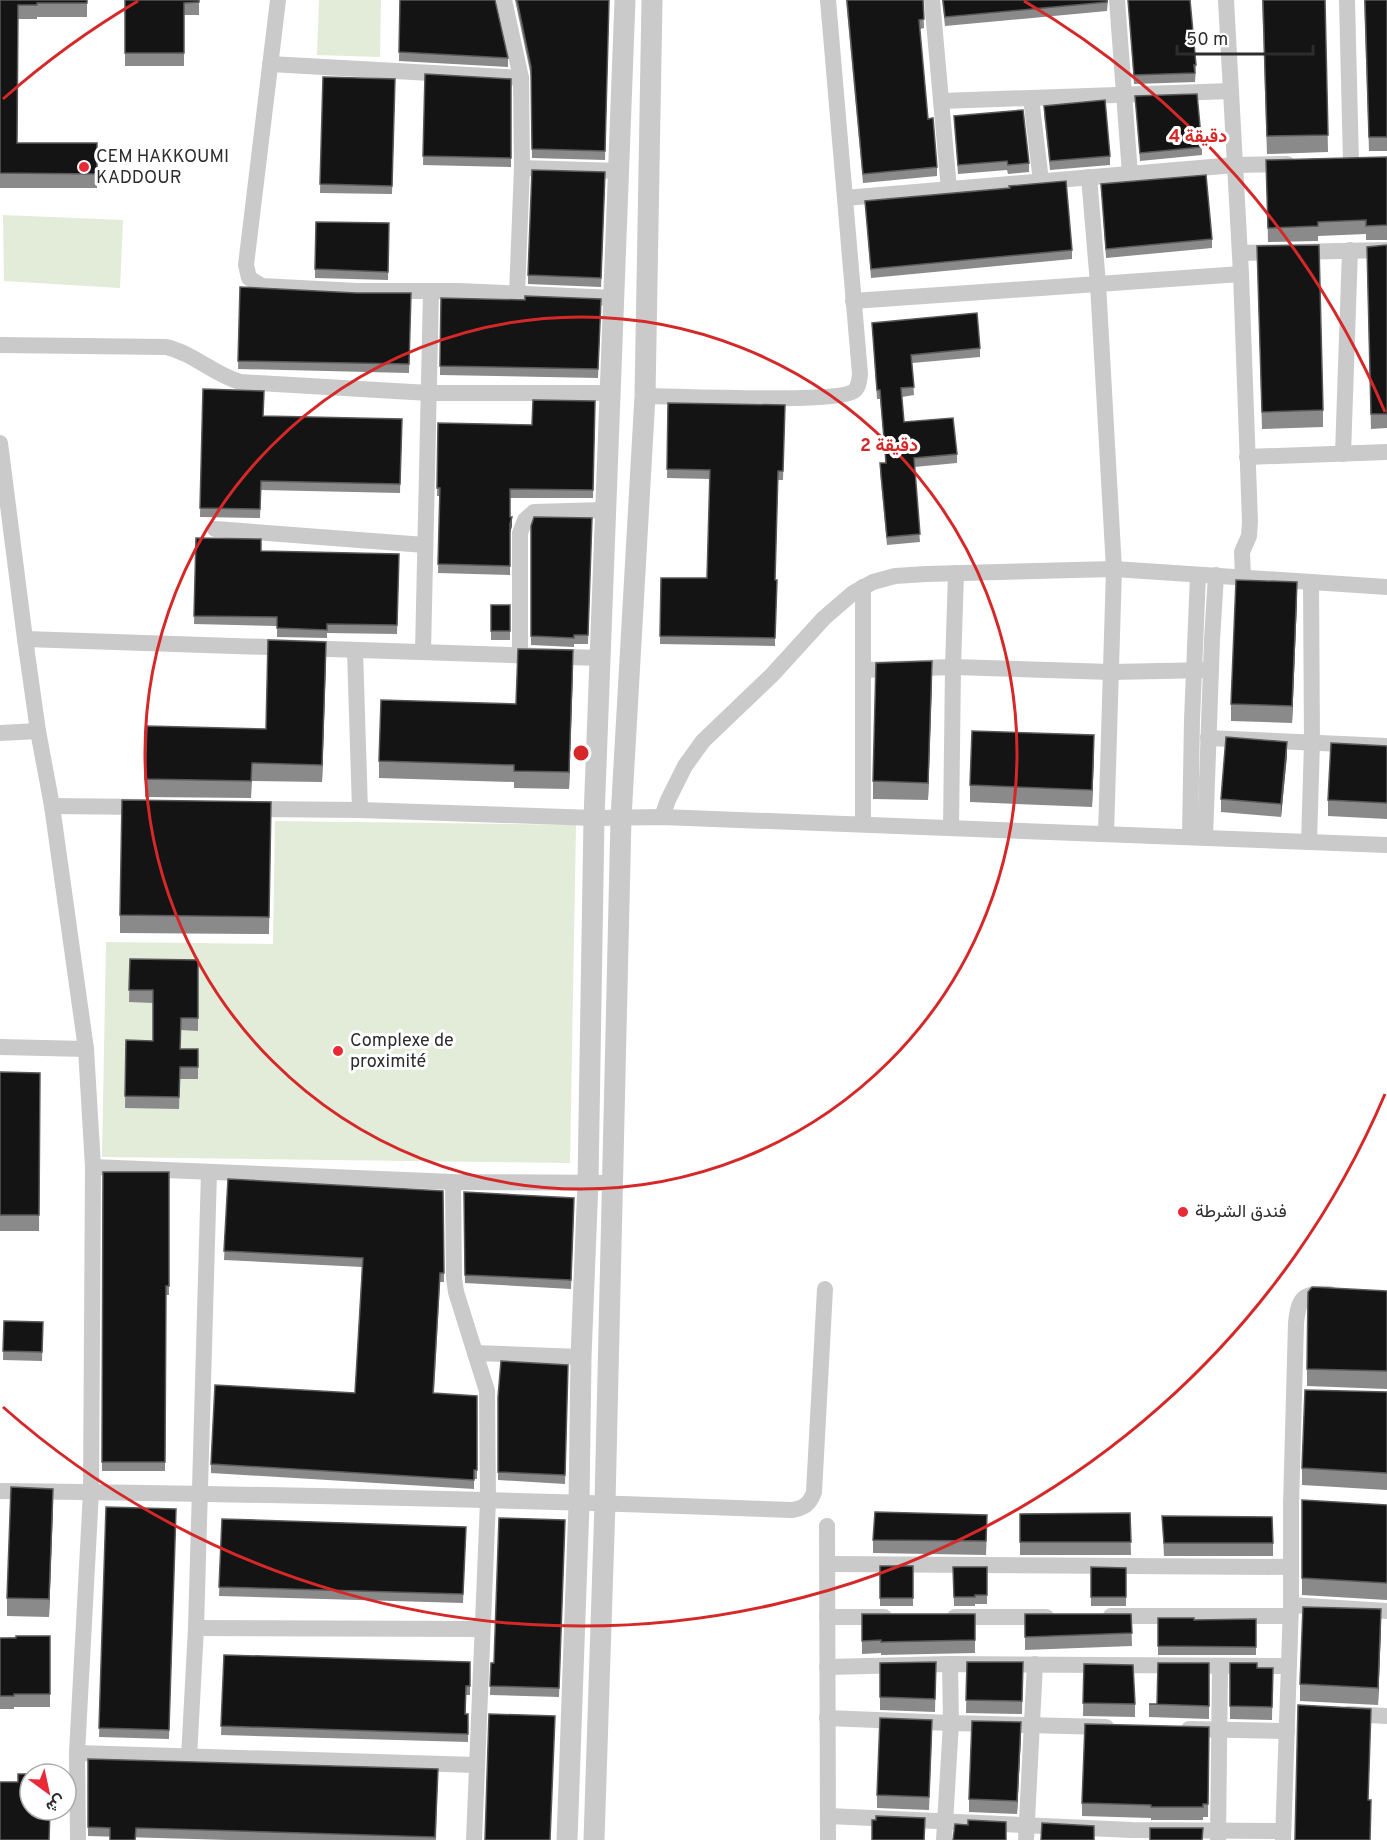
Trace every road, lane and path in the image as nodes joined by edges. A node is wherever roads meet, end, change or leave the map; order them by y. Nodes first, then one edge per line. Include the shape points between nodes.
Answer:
1 (278, 0) edge
2 (504, 0) edge
3 (625, 0) edge
4 (652, 0) edge
5 (828, 0) edge
6 (932, 0) edge
7 (1117, 0) edge
8 (1226, 0) edge
9 (1347, 0) edge
10 (270, 64) junction
11 (521, 78) junction
12 (1231, 92) junction
13 (1125, 95) junction
14 (1031, 98) junction
15 (941, 101) junction
16 (1352, 162) edge
17 (1305, 164) edge
18 (1235, 165) junction
19 (522, 168) junction
20 (619, 171) junction
21 (1130, 174) junction
22 (1089, 177) junction
23 (1041, 181) junction
24 (949, 189) junction
25 (845, 198) junction
26 (1350, 250) junction
27 (1387, 250) edge
28 (1240, 253) junction
29 (1241, 274) junction
30 (1098, 284) junction
31 (431, 291) junction
32 (517, 294) junction
33 (614, 298) junction
34 (854, 301) junction
35 (0, 345) edge
36 (429, 393) junction
37 (611, 393) junction
38 (645, 396) junction
39 (0, 443) edge
40 (1387, 452) edge
41 (1343, 454) junction
42 (1247, 457) junction
43 (604, 510) junction
44 (215, 529) dead end
45 (425, 545) junction
46 (1114, 569) junction
47 (956, 573) junction
48 (1198, 574) junction
49 (0, 575) edge
50 (17, 575) junction
51 (1216, 575) junction
52 (1244, 578) junction
53 (1311, 582) junction
54 (863, 587) junction
55 (1387, 587) edge
56 (25, 639) junction
57 (354, 650) junction
58 (423, 652) junction
59 (520, 654) junction
60 (600, 658) junction
61 (953, 667) junction
62 (863, 670) junction
63 (1202, 670) junction
64 (1111, 672) junction
65 (38, 731) junction
66 (0, 733) edge
67 (1208, 738) junction
68 (1312, 743) junction
69 (1387, 746) edge
70 (52, 806) junction
71 (158, 807) edge
72 (230, 808) edge
73 (360, 810) junction
74 (662, 817) junction
75 (594, 818) junction
76 (621, 818) junction
77 (864, 824) junction
78 (951, 828) junction
79 (1106, 834) junction
80 (1197, 838) junction
81 (1309, 842) junction
82 (1387, 845) edge
83 (0, 1047) edge
84 (86, 1049) junction
85 (93, 1167) junction
86 (209, 1172) junction
87 (453, 1182) junction
88 (588, 1182) junction
89 (613, 1183) junction
90 (825, 1289) dead end
91 (1340, 1295) edge
92 (475, 1353) junction
93 (581, 1357) junction
94 (0, 1491) edge
95 (91, 1492) junction
96 (201, 1493) junction
97 (488, 1501) junction
98 (605, 1503) junction
99 (579, 1504) junction
100 (1291, 1504) junction
101 (1312, 1505) edge
102 (827, 1526) dead end
103 (828, 1564) junction
104 (1291, 1567) junction
105 (1291, 1610) junction
106 (1387, 1611) edge
107 (827, 1617) junction
108 (898, 1617) edge
109 (934, 1617) edge
110 (1064, 1617) edge
111 (1100, 1617) edge
112 (196, 1628) junction
113 (482, 1629) junction
114 (950, 1664) junction
115 (1035, 1664) junction
116 (1220, 1666) junction
117 (1289, 1666) junction
118 (827, 1667) junction
119 (1332, 1713) edge
120 (1387, 1716) edge
121 (827, 1718) junction
122 (951, 1723) junction
123 (1032, 1725) junction
124 (1126, 1727) edge
125 (1173, 1728) edge
126 (1220, 1730) junction
127 (1287, 1731) junction
128 (77, 1753) junction
129 (189, 1756) junction
130 (476, 1765) junction
131 (828, 1816) junction
132 (945, 1821) junction
133 (1026, 1833) edge
134 (1218, 1835) edge
135 (1283, 1835) edge
136 (78, 1840) edge
137 (474, 1840) edge
138 (567, 1840) edge
139 (594, 1840) edge
140 (828, 1840) edge
141 (944, 1840) edge

1 - 10 street
2 - 11 street
3 - 20 street
4 - 38 street
5 - 25 street
6 - 15 street
7 - 13 street
8 - 12 street
9 - 16 street
10 - 11 street
10 - 31 street via 246,264 249,278 262,286
11 - 19 street
12 - 13 street
12 - 18 street
13 - 14 street
13 - 21 street
14 - 15 street
14 - 23 street
15 - 24 street
17 - 18 street
18 - 21 street
18 - 28 street
19 - 20 street
19 - 32 street
20 - 33 street
21 - 22 street
22 - 23 street
22 - 30 street
23 - 24 street
24 - 25 street
25 - 34 street
26 - 27 street
26 - 28 street
26 - 41 street
28 - 29 street
29 - 30 street
29 - 42 street
30 - 34 street
30 - 46 street
31 - 32 street
31 - 36 street
32 - 33 street
33 - 37 street
34 - 38 street via 859,379 855,391 810,398
35 - 36 street via 166,347 240,382
36 - 37 street
36 - 45 street
37 - 43 street
38 - 76 street
39 - 50 street
40 - 41 street
41 - 42 street
42 - 52 street via 1250,531 1242,552
43 - 59 street via 534,512 525,520 520,534
43 - 60 street
44 - 45 street
45 - 58 street
46 - 47 street
46 - 48 street
46 - 64 street
47 - 54 street via 895,576
47 - 61 street
48 - 51 street
48 - 63 street
49 - 50 street
50 - 56 street
51 - 52 street
51 - 63 street
52 - 53 street
53 - 55 street
53 - 68 street
54 - 62 street
54 - 74 street via 824,618 703,741 685,766
56 - 57 street
56 - 65 street
57 - 58 street
57 - 73 street
58 - 59 street
59 - 60 street
60 - 75 street
61 - 62 street
61 - 64 street
61 - 78 street
62 - 77 street
63 - 64 street
63 - 67 street
63 - 80 street
64 - 79 street
65 - 66 street
65 - 70 street
67 - 68 street
67 - 80 street
68 - 69 street
68 - 81 street
70 - 71 street
70 - 84 street
72 - 73 street
73 - 75 street
74 - 76 street
74 - 77 street
75 - 76 street
75 - 88 street
76 - 89 street
77 - 78 street
78 - 79 street
79 - 80 street
80 - 81 street
81 - 82 street
83 - 84 street
84 - 85 street
85 - 86 street
85 - 95 street
86 - 87 street
86 - 96 street
87 - 88 street
87 - 92 street via 454,1278
88 - 89 street
88 - 93 street
89 - 98 street
90 - 98 street via 811,1502 792,1510
91 - 100 street via 1311,1294 1298,1306 1301,1396
92 - 93 street
92 - 97 street via 487,1391
93 - 99 street
94 - 95 street
95 - 96 street
95 - 128 street
96 - 97 street
96 - 112 street
97 - 99 street
97 - 113 street
98 - 99 street
98 - 139 street
99 - 138 street
100 - 101 street
100 - 104 street
102 - 103 street
103 - 104 street
103 - 107 street
104 - 105 street
105 - 106 street
105 - 111 street
105 - 117 street
107 - 108 street
107 - 118 street
109 - 110 street
112 - 113 street
112 - 129 street
113 - 130 street
114 - 115 street
114 - 118 street
114 - 122 street
115 - 116 street
115 - 123 street
116 - 117 street
116 - 126 street
117 - 127 street via 1293,1711
118 - 121 street
119 - 120 street
121 - 122 street
121 - 131 street
122 - 123 street
122 - 132 street
123 - 124 street
123 - 133 street
125 - 126 street
126 - 127 street
126 - 134 street
127 - 135 street
128 - 129 street
128 - 136 street
129 - 130 street
130 - 137 street
131 - 132 street
131 - 140 street
132 - 133 street
132 - 141 street
133 - 134 street via 1132,1830
134 - 135 street

